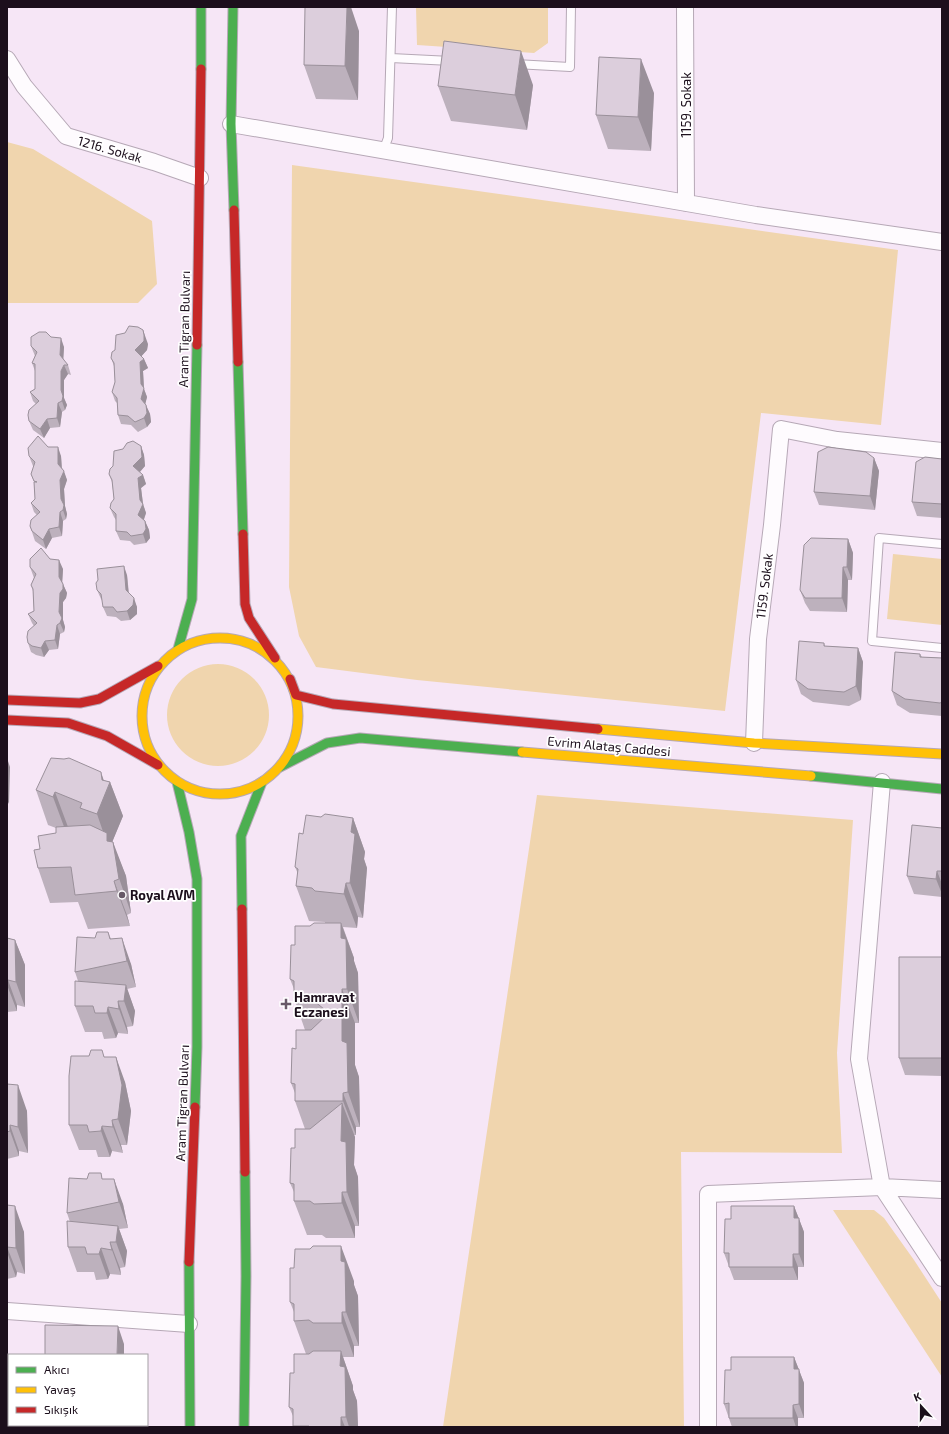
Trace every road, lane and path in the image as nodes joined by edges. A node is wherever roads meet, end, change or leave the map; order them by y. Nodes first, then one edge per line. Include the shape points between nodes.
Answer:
1 (201, 7) edge
2 (233, 7) edge
3 (392, 7) edge
4 (571, 7) edge
5 (685, 7) edge
6 (391, 58) junction
7 (7, 59) edge
8 (461, 62) edge
9 (508, 64) edge
10 (231, 124) junction
11 (383, 151) junction
12 (200, 178) junction
13 (686, 203) junction
14 (942, 242) edge
15 (942, 451) edge
16 (942, 544) edge
17 (942, 648) edge
18 (178, 649) junction
19 (275, 658) junction
20 (158, 666) junction
21 (290, 679) junction
22 (7, 700) edge
23 (7, 720) edge
24 (754, 743) junction
25 (942, 754) edge
26 (158, 765) junction
27 (280, 767) junction
28 (177, 782) junction
29 (262, 782) junction
30 (882, 782) junction
31 (942, 789) edge
32 (882, 1187) junction
33 (942, 1190) edge
34 (942, 1278) edge
35 (7, 1311) edge
36 (189, 1324) junction
37 (190, 1427) edge
38 (244, 1427) edge
39 (708, 1427) edge

1 - 12 main road, Aram Tigran Bulvarı
2 - 10 main road
3 - 6 lane
4 - 9 lane via 570,66
5 - 13 street, 1159. Sokak
6 - 8 lane
6 - 11 lane via 388,138
7 - 12 street, 1216. Sokak via 24,86 66,136
10 - 11 street
10 - 19 main road via 245,604 250,618
11 - 13 street
12 - 18 main road, Aram Tigran Bulvarı via 192,599
13 - 14 street
15 - 24 street, 1159. Sokak via 837,440 781,429 758,639
16 - 17 lane via 879,538 872,641
18 - 19 main road via 202,639 228,637 253,644
18 - 20 main road
19 - 21 main road
20 - 22 main road via 99,699 80,703
20 - 26 main road via 145,690 141,715 145,742
21 - 24 main road via 296,695 333,704
21 - 27 main road via 298,701 298,724 292,748
23 - 26 main road via 68,723 107,736
24 - 25 main road
26 - 28 main road
27 - 29 main road
27 - 30 main road, Evrim Alataş Caddesi via 327,743 360,738
28 - 29 main road via 197,791 220,795 242,791
28 - 36 main road, Aram Tigran Bulvarı via 197,879 197,1046 188,1276
29 - 38 main road via 241,836 246,1276
30 - 31 main road, Evrim Alataş Caddesi
30 - 32 street via 859,1059
32 - 33 street
32 - 34 street
32 - 39 street via 708,1194
35 - 36 street
36 - 37 main road, Aram Tigran Bulvarı

